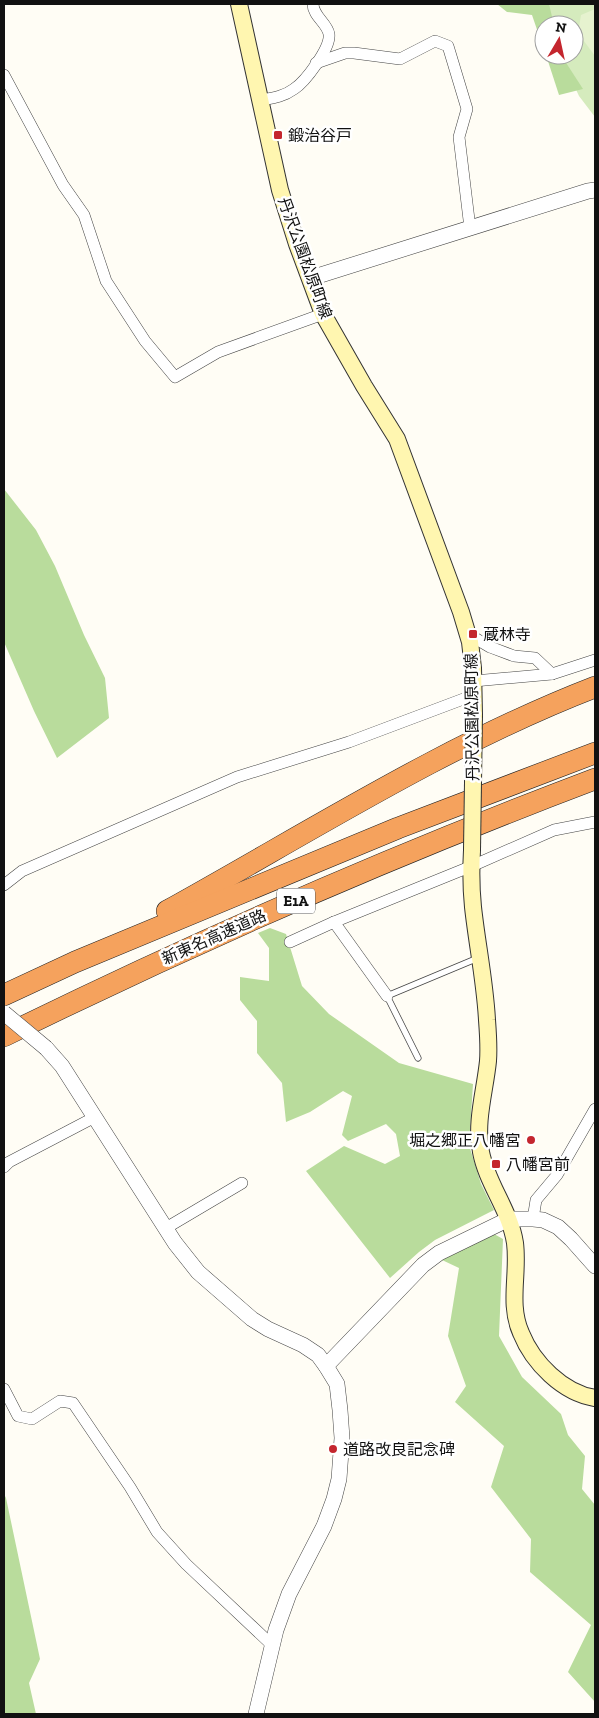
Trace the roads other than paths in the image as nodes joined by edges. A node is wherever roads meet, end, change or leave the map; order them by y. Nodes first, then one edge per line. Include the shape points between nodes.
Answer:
1 (239, 4) edge
2 (313, 4) edge
3 (316, 63) junction
4 (4, 75) edge
5 (260, 100) junction
6 (595, 190) edge
7 (470, 228) junction
8 (311, 278) junction
9 (323, 314) junction
10 (468, 634) junction
11 (595, 660) edge
12 (552, 674) junction
13 (595, 687) edge
14 (474, 688) junction
15 (595, 753) edge
16 (595, 779) edge
17 (595, 822) edge
18 (472, 858) junction
19 (4, 885) edge
20 (334, 922) junction
21 (290, 942) dead end
22 (480, 958) junction
23 (76, 962) junction
24 (4, 995) edge
25 (387, 996) junction
26 (4, 1013) edge
27 (4, 1036) edge
28 (418, 1058) dead end
29 (595, 1109) edge
30 (95, 1117) junction
31 (4, 1167) edge
32 (242, 1183) dead end
33 (533, 1219) junction
34 (504, 1221) junction
35 (166, 1228) junction
36 (595, 1266) edge
37 (326, 1366) junction
38 (4, 1389) edge
39 (595, 1398) edge
40 (273, 1646) junction
41 (256, 1714) edge

1 - 5 main road, 丹沢公園松原町線
2 - 3 street via 329,33 328,44
3 - 5 street via 294,89 278,98
3 - 7 street via 345,53 400,59 435,41 448,46 467,109 459,137
4 - 9 street via 63,185 84,215 106,281 145,341 175,377 218,352
5 - 8 main road, 丹沢公園松原町線 via 280,190
6 - 7 street
7 - 8 street
8 - 9 main road, 丹沢公園松原町線
9 - 10 main road, 丹沢公園松原町線 via 397,439
10 - 12 street via 514,656 535,658
10 - 14 main road, 丹沢公園松原町線
11 - 12 street
12 - 14 street
13 - 23 highway via 565,698 408,774
14 - 18 main road, 丹沢公園松原町線, bridge
14 - 19 street via 350,742 237,777 22,871
15 - 23 highway, 新東名高速道路 / E1A via 398,828
16 - 27 highway, 新東名高速道路 / E1A via 406,853 256,918 96,990
17 - 18 street via 554,830
18 - 20 street
18 - 22 main road, 丹沢公園松原町線 via 473,905
20 - 21 street
20 - 25 street
22 - 25 lane
22 - 34 main road, 丹沢公園松原町線 via 488,1060 478,1133 480,1151
23 - 24 highway, 新東名高速道路 / E1A
25 - 28 lane
26 - 30 street, bridge via 62,1066
29 - 33 street via 558,1175 536,1200
30 - 31 street
30 - 35 street
32 - 35 street
33 - 34 street
33 - 36 street via 558,1227
34 - 37 street via 439,1253 423,1265
34 - 39 main road, 丹沢公園松原町線 via 515,1244 514,1302 521,1334 551,1375 564,1386
35 - 37 street via 198,1272 252,1319 303,1345 318,1355
37 - 40 street via 337,1384 340,1410 339,1479 324,1526 289,1594
38 - 40 street via 18,1416 32,1419 60,1401 73,1403 157,1532
40 - 41 street

